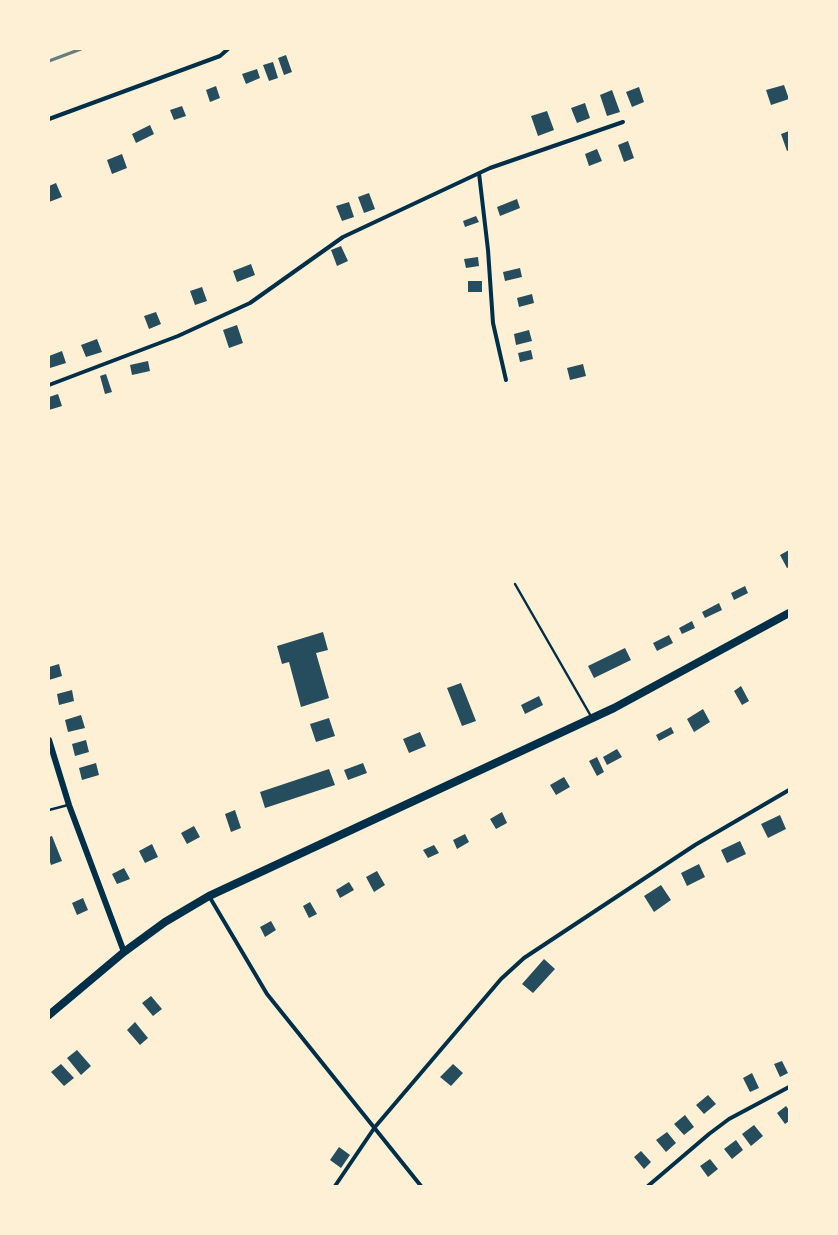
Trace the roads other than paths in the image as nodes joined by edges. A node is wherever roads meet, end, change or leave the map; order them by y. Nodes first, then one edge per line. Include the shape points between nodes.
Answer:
1 (228, 49) edge
2 (49, 119) edge
3 (623, 122) dead end
4 (478, 173) junction
5 (506, 380) dead end
6 (49, 385) edge
7 (515, 584) dead end
8 (789, 613) edge
9 (592, 718) junction
10 (49, 740) edge
11 (789, 790) edge
12 (69, 805) junction
13 (49, 810) edge
14 (209, 896) junction
15 (124, 952) junction
16 (49, 1015) edge
17 (789, 1087) edge
18 (375, 1127) junction
19 (335, 1186) edge
20 (421, 1186) edge
21 (648, 1186) edge

1 - 2 street via 220,56
3 - 4 street
4 - 5 street via 488,250 493,323
4 - 6 street via 342,237 250,303 178,336
7 - 9 lane
8 - 9 highway
9 - 14 highway
10 - 12 street
11 - 18 street via 694,845 524,958 501,980
12 - 13 lane
12 - 15 street
14 - 15 highway via 165,922
14 - 18 street via 267,994
15 - 16 highway
17 - 21 street via 729,1119
18 - 19 street
18 - 20 street

